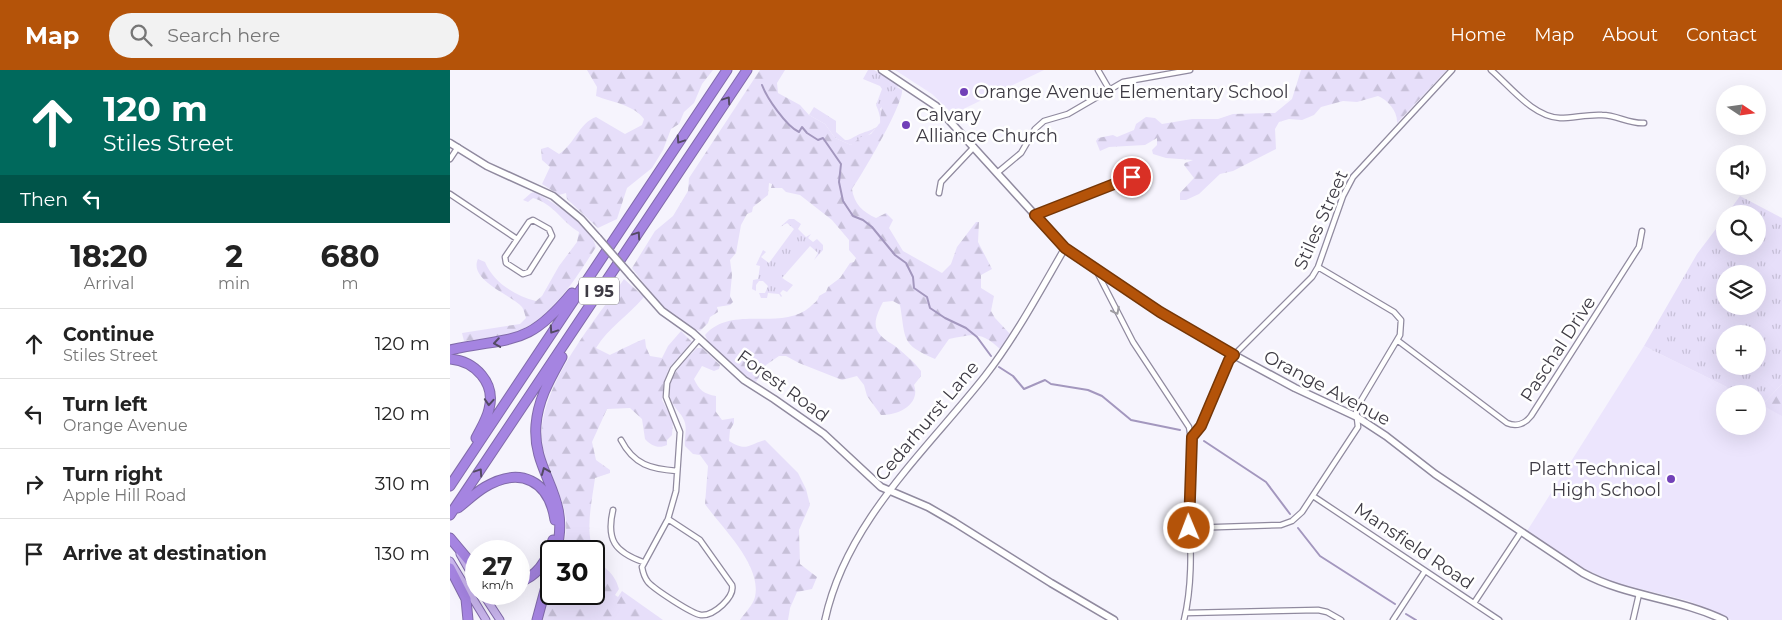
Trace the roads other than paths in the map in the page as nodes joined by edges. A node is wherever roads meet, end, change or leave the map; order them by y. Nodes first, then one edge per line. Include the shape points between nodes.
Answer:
1 (726, 70) edge
2 (746, 70) edge
3 (882, 70) edge
4 (1098, 70) edge
5 (1190, 70) edge
6 (1452, 70) edge
7 (1491, 70) edge
8 (1162, 73) edge
9 (1109, 89) junction
10 (1644, 124) dead end
11 (450, 142) edge
12 (458, 147) junction
13 (974, 147) junction
14 (450, 159) edge
15 (997, 173) junction
16 (1132, 177) dead end
17 (939, 193) dead end
18 (450, 194) edge
19 (1035, 215) junction
20 (1642, 231) dead end
21 (517, 239) junction
22 (1065, 248) junction
23 (600, 260) junction
24 (1318, 266) junction
25 (1095, 267) junction
26 (588, 309) junction
27 (699, 339) junction
28 (1397, 340) junction
29 (450, 350) edge
30 (1234, 355) junction
31 (450, 359) edge
32 (1357, 417) junction
33 (1192, 437) junction
34 (621, 440) dead end
35 (677, 471) junction
36 (450, 485) edge
37 (889, 491) junction
38 (1313, 496) junction
39 (613, 510) dead end
40 (451, 514) edge
41 (668, 519) junction
42 (1189, 528) junction
43 (1521, 532) junction
44 (450, 538) edge
45 (558, 540) edge
46 (465, 556) edge
47 (450, 561) edge
48 (643, 562) junction
49 (465, 563) edge
50 (450, 568) edge
51 (1425, 571) junction
52 (530, 576) edge
53 (1639, 594) junction
54 (1474, 603) junction
55 (490, 605) edge
56 (541, 605) edge
57 (1186, 613) junction
58 (468, 620) edge
59 (486, 620) edge
60 (500, 620) edge
61 (537, 620) edge
62 (825, 620) edge
63 (1114, 620) edge
64 (1184, 620) edge
65 (1341, 620) edge
66 (1393, 620) edge
67 (1499, 620) edge
68 (1633, 620) edge
69 (1724, 620) edge

1 -> 23 highway, I 95
26 -> 2 highway, I 95
3 - 13 main road, Orange Avenue via 929,101
4 - 9 street
5 - 8 street
6 - 24 street, Stiles Street via 1353,177
7 - 10 street via 1546,115 1563,118 1602,114 1631,124
8 - 9 street via 1123,82
9 - 15 street via 1081,108 1040,124 1020,153
11 - 12 main road, Forest Road
12 - 14 street
12 - 27 main road, Forest Road, bridge via 487,166 553,196 598,238 657,306
13 - 15 main road, Orange Avenue
13 - 17 street via 941,182
15 - 19 main road, Orange Avenue
16 - 19 street
18 - 21 street
19 - 22 main road, Orange Avenue
20 - 28 street, Paschal Drive via 1639,247 1600,310 1531,416 1521,424 1507,423
21 - 21 street via 533,220 552,234 526,274 505,261
22 - 25 main road, Orange Avenue
22 - 37 street, Cedarhurst Lane via 997,360
23 -> 29 highway via 553,316 534,330 506,342
23 -> 36 highway, I 95
24 - 28 street via 1397,314 1401,324
24 - 30 street, Stiles Street via 1306,284
25 - 30 main road, Orange Avenue via 1160,312
25 -> 33 street via 1133,342 1188,423
40 -> 26 highway, I 95
45 -> 26 highway via 559,506 540,457 537,416 546,387
27 - 35 street via 673,369 666,387 667,402 680,432
27 - 37 main road, Forest Road via 744,380 824,434
28 - 32 street via 1356,409
30 - 32 main road, Orange Avenue
30 - 33 street, Stiles Street via 1201,426
31 -> 36 highway via 468,363 479,371 488,387 490,400 485,420
32 - 38 street via 1358,427
32 - 43 main road, Orange Avenue
33 - 42 street
34 - 35 street via 629,454 641,464 653,469
35 - 41 street via 674,503
37 - 62 street, Cedarhurst Lane via 840,570
37 - 63 main road, Forest Road via 928,507
38 - 42 street via 1299,516 1288,523
38 - 51 street, Mansfield Road
39 - 48 street via 610,527 614,542 627,555
40 - 52 highway via 481,489 497,481 520,478 541,486 552,504 556,520 544,562
41 - 48 street
41 - 48 street via 703,544 732,584 730,596 708,614 695,613 648,582
42 - 57 street via 1190,576
43 - 53 main road, Orange Avenue via 1592,578
43 - 54 street
44 - 46 highway
44 - 49 main road
47 - 59 main road
50 - 58 highway via 466,599
51 - 54 street, Mansfield Road
51 - 66 street
53 - 68 street
53 - 69 main road, Orange Avenue via 1689,605
54 - 67 street, Mansfield Road
55 - 60 main road
56 - 61 highway
57 - 64 street
57 - 65 street via 1318,610

